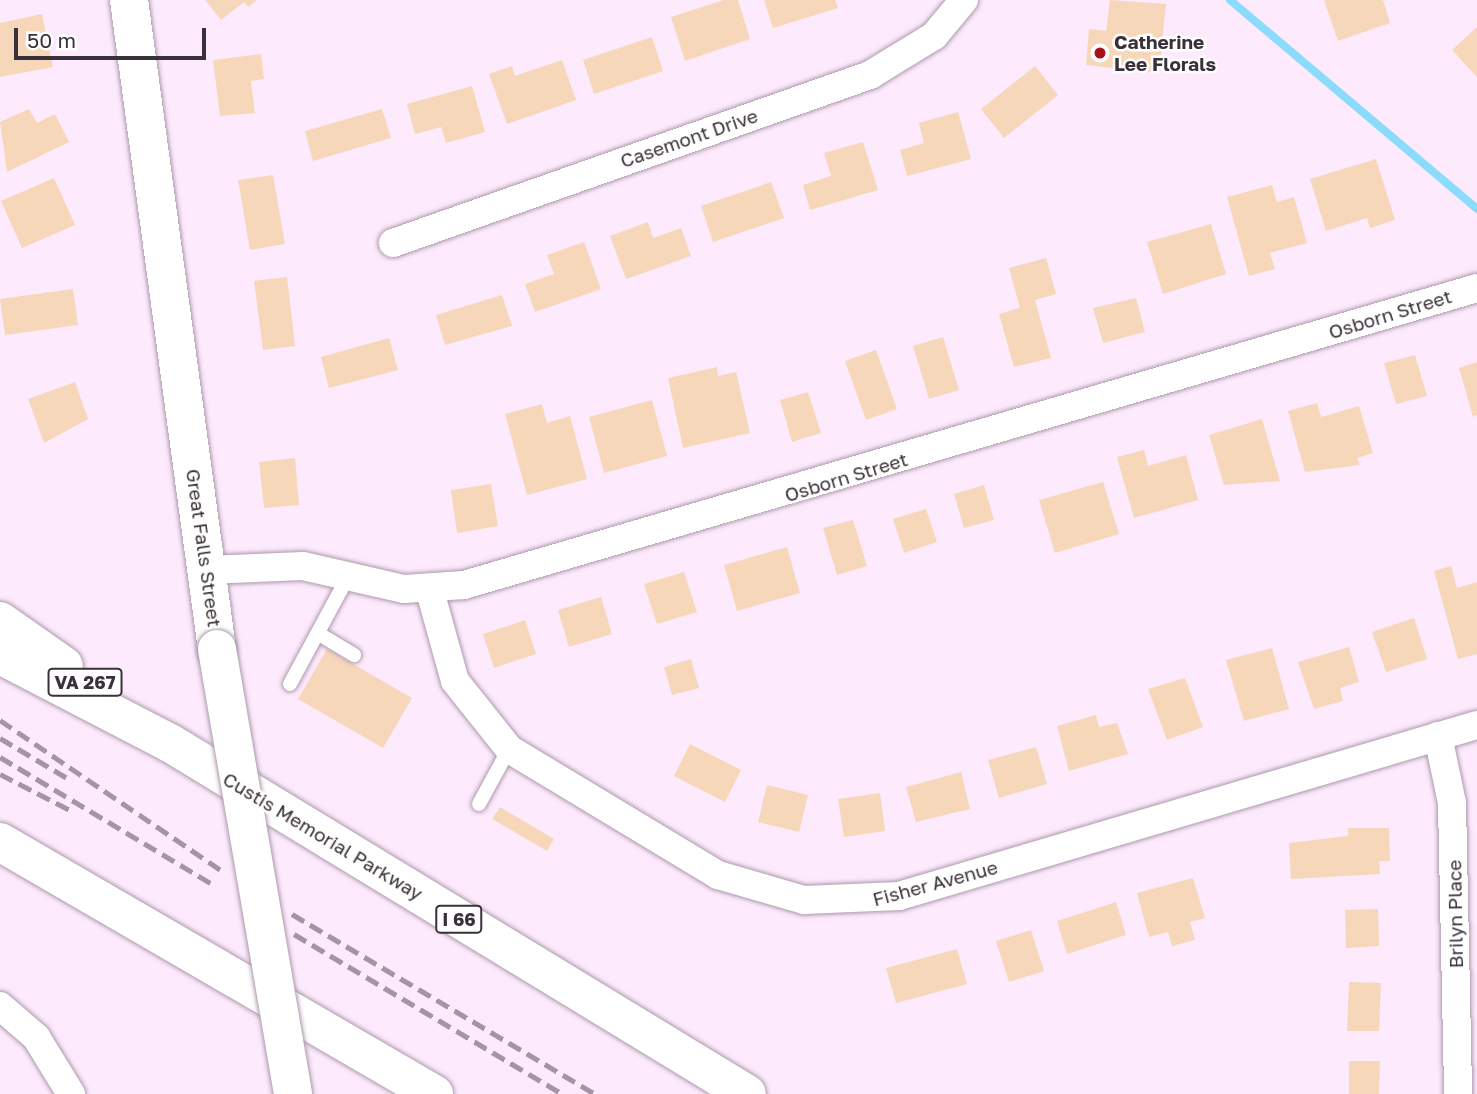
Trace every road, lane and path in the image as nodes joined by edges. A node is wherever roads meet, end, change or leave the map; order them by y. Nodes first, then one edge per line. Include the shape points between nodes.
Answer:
1 (129, 0) edge
2 (964, 0) edge
3 (393, 243) dead end
4 (1477, 288) edge
5 (207, 570) junction
6 (349, 575) junction
7 (430, 591) junction
8 (0, 621) edge
9 (319, 634) junction
10 (0, 655) edge
11 (354, 655) dead end
12 (290, 684) dead end
13 (1477, 725) edge
14 (1438, 736) junction
15 (170, 743) junction
16 (509, 748) junction
17 (479, 804) dead end
18 (0, 842) edge
19 (0, 1006) edge
20 (71, 1094) edge
21 (293, 1094) edge
22 (434, 1094) edge
23 (747, 1094) edge
24 (1458, 1094) edge

1 - 5 main road, Great Falls Street
2 - 3 street, Casemont Drive via 934,36 870,75
4 - 7 street, Osborn Street via 768,501
5 - 6 street, Osborn Street via 303,566
5 - 21 main road, Great Falls Street, bridge
6 - 7 street, Osborn Street
6 - 9 lane
7 - 16 street, Fisher Avenue via 455,681
8 - 15 main road, VA 267
9 - 11 lane
9 - 12 lane
10 - 15 main road, Custis Memorial Parkway / I 66
13 - 14 street, Fisher Avenue
14 - 16 street, Fisher Avenue via 899,896 835,903 776,896 718,875
14 - 24 street, Brilyn Place via 1452,803
15 - 23 main road, Custis Memorial Parkway / I 66
16 - 17 lane
18 - 22 main road
19 - 20 street via 36,1037

